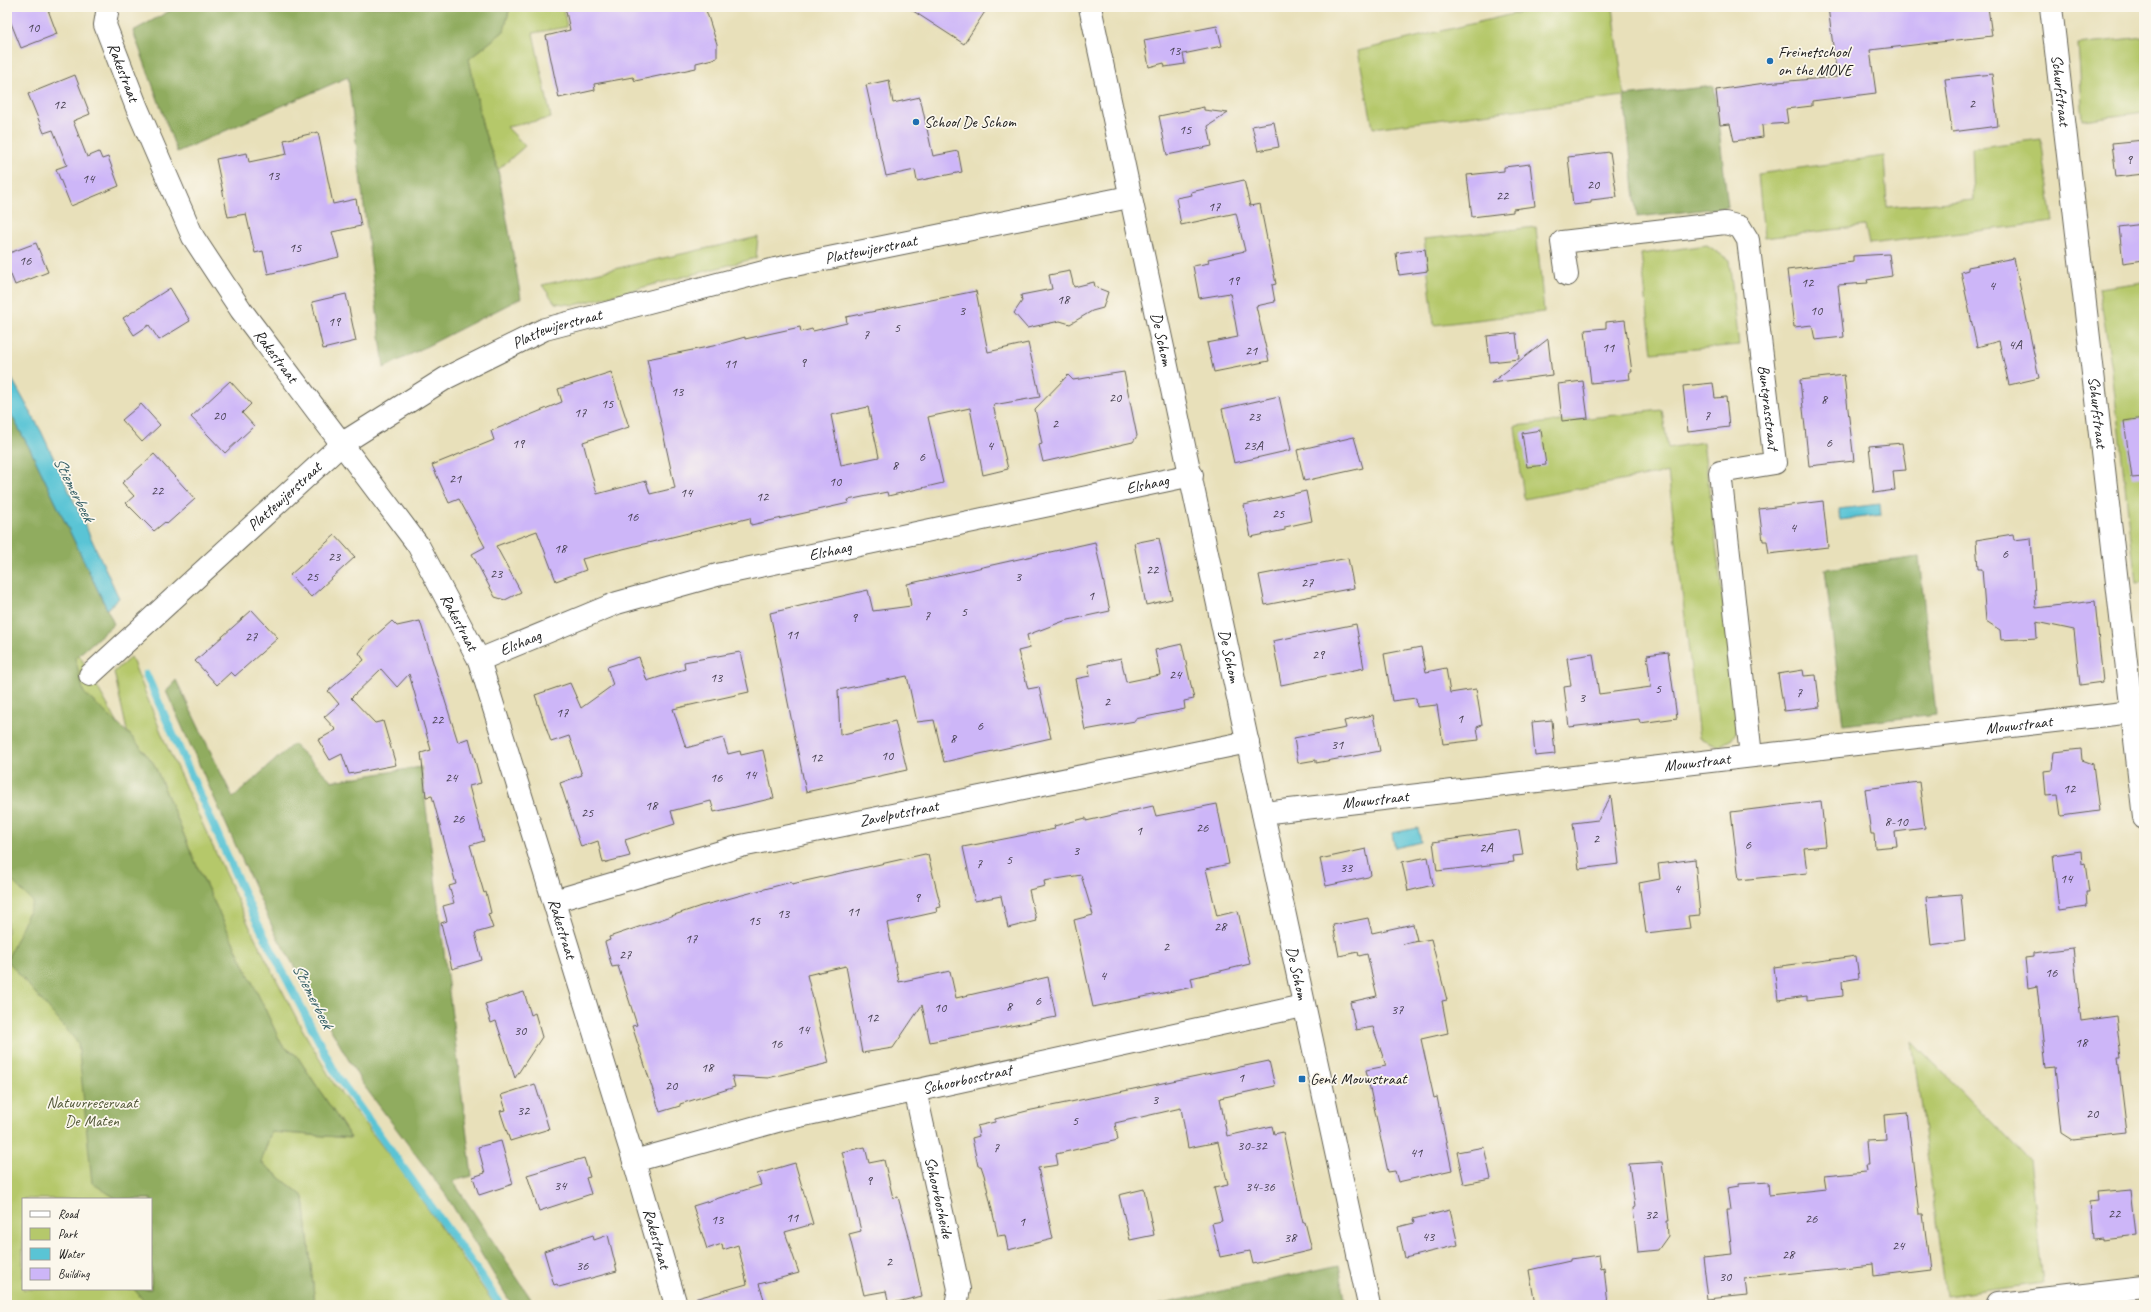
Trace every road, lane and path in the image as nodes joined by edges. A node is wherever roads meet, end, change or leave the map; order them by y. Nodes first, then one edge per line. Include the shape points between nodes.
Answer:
1 (108, 7) edge
2 (1090, 7) edge
3 (2051, 7) edge
4 (1130, 197) junction
5 (1567, 275) dead end
6 (343, 443) junction
7 (1192, 475) junction
8 (479, 660) junction
9 (90, 675) dead end
10 (2132, 712) junction
11 (1248, 742) junction
12 (1751, 756) junction
13 (1263, 813) junction
14 (2144, 818) edge
15 (554, 901) junction
16 (1303, 1006) junction
17 (915, 1090) junction
18 (634, 1162) junction
19 (2144, 1288) edge
20 (676, 1305) edge
21 (956, 1305) edge
22 (1369, 1305) edge
23 (1998, 1305) edge

1 - 6 street, Rakestraat via 105,25 137,108 193,237 241,310
2 - 4 street, De Schom
3 - 10 street, Schurfstraat
4 - 6 street, Plattewijerstraat via 781,267 545,329 446,378
4 - 7 street, De Schom
5 - 12 street, Buntgrasstraat via 1562,242 1725,223 1740,227 1748,240 1775,463 1720,472
6 - 8 street, Rakestraat via 418,545
6 - 9 street, Plattewijerstraat
7 - 8 street, Elshaag via 717,575 617,603
7 - 11 street, De Schom
8 - 15 street, Rakestraat
10 - 12 street, Mouwstraat
10 - 14 street, Schurfstraat
11 - 13 street, De Schom
11 - 15 street, Zavelputstraat via 741,846
12 - 13 street, Mouwstraat
13 - 16 street, De Schom
15 - 18 street, Rakestraat
16 - 17 street, Schoorbosstraat
16 - 22 street, De Schom
17 - 18 street, Schoorbosstraat via 781,1120
17 - 21 street, Schoorbosheide via 959,1289
18 - 20 street, Rakestraat
19 - 23 street

